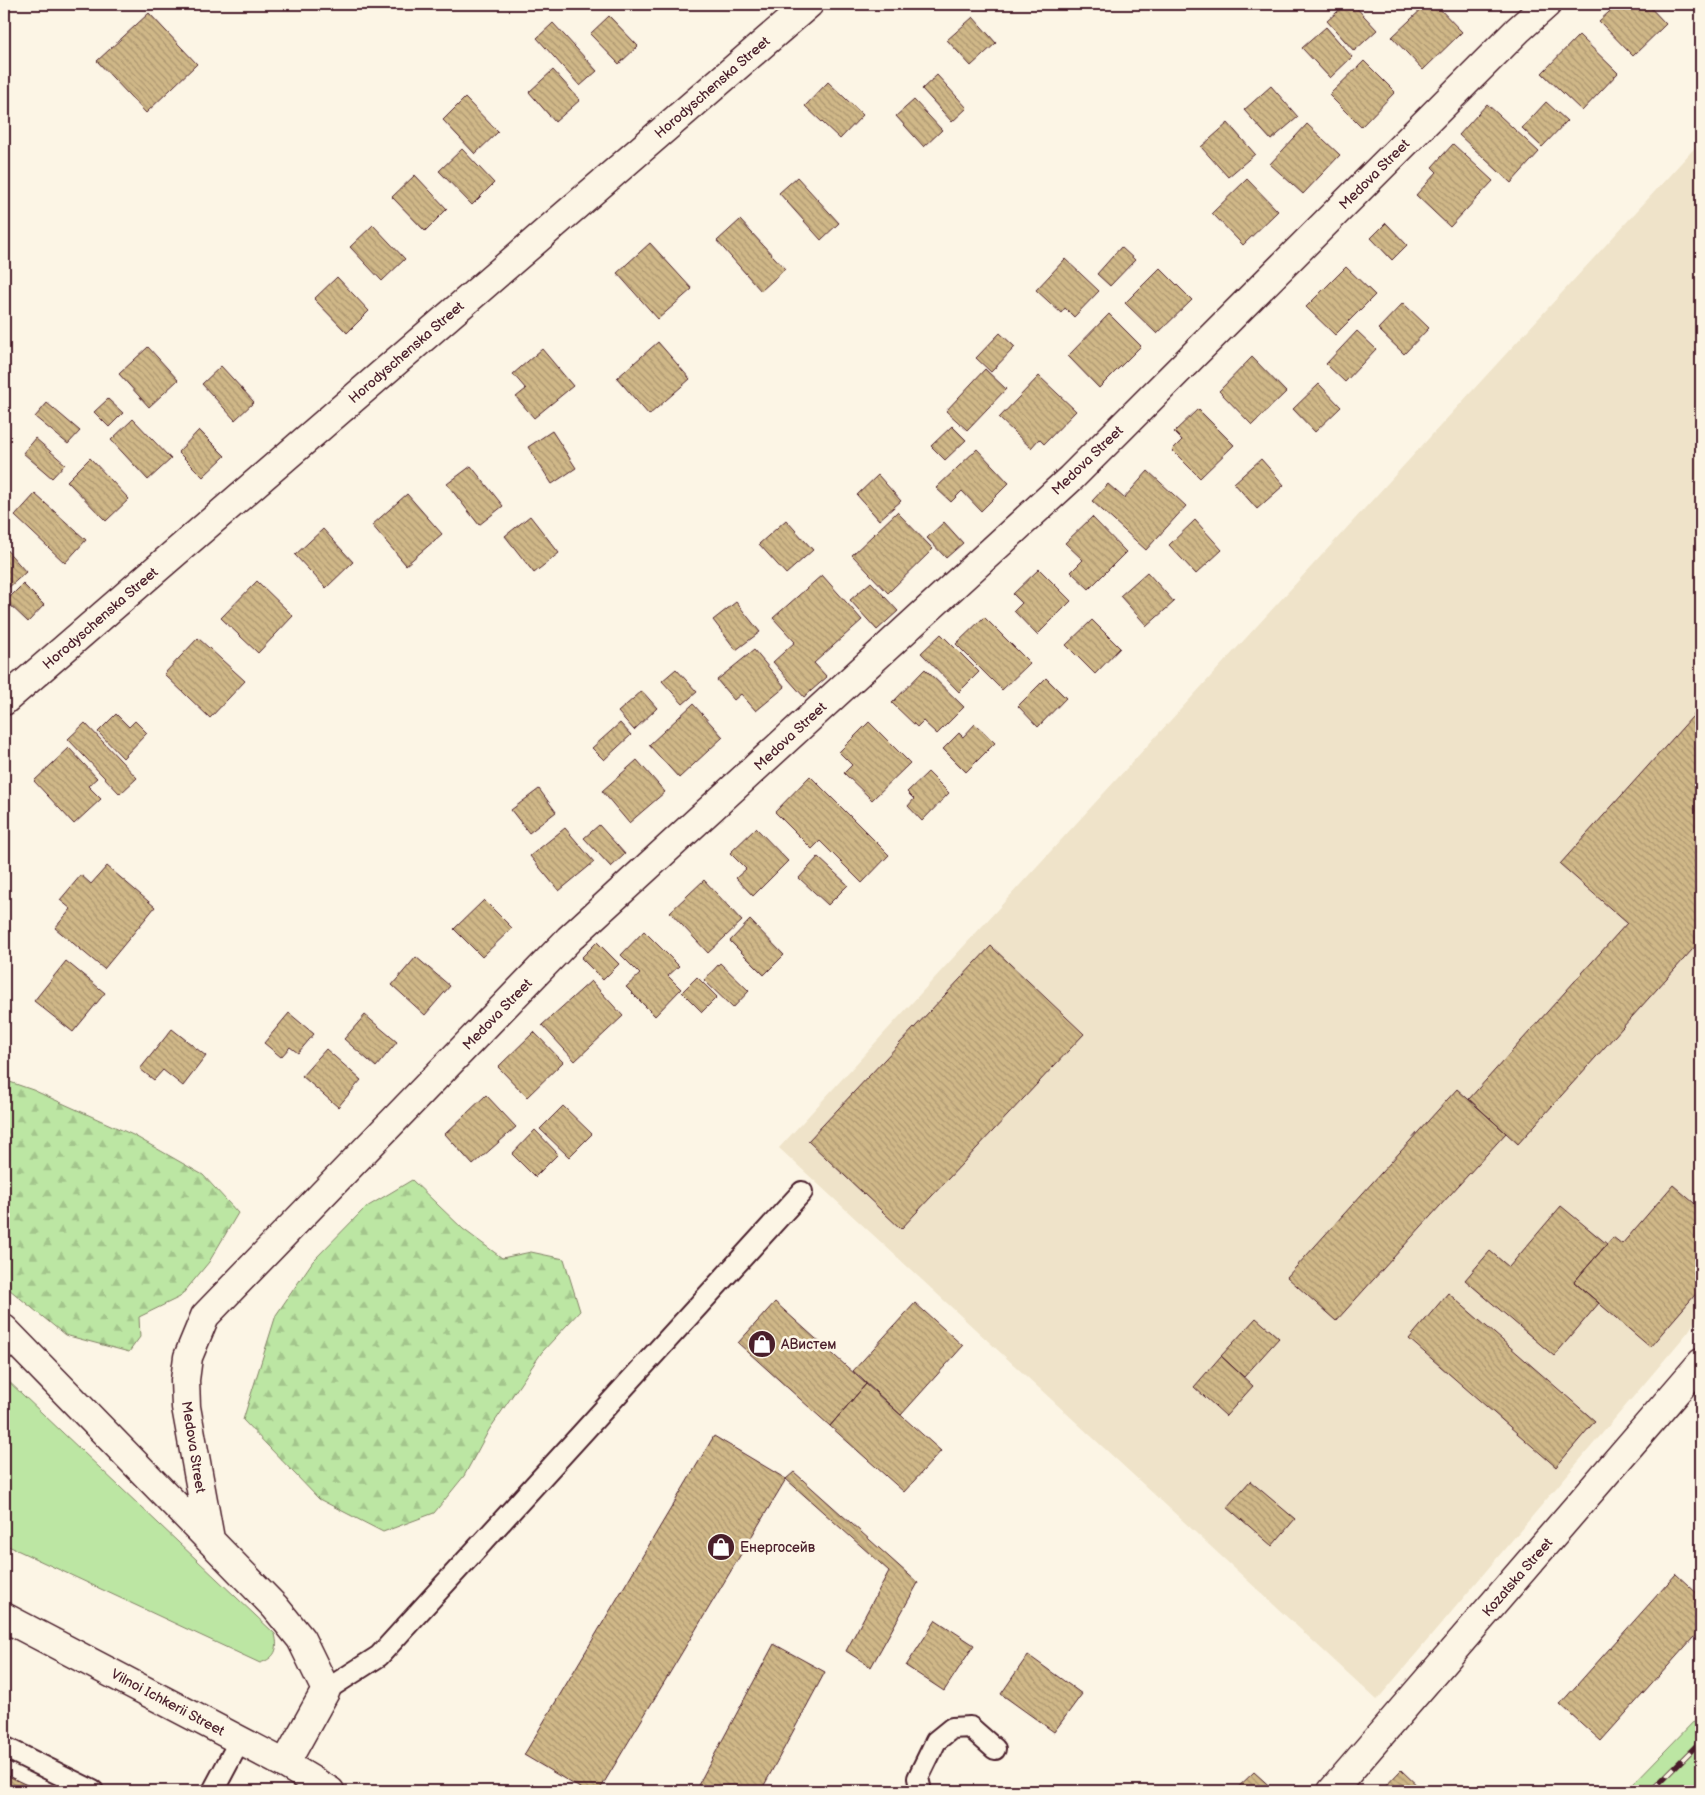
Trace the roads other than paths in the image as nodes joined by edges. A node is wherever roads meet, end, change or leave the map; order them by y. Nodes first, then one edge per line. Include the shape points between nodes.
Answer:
1 (809, 4) edge
2 (1547, 4) edge
3 (4, 701) edge
4 (802, 1192) dead end
5 (4, 1329) edge
6 (1701, 1363) edge
7 (210, 1539) junction
8 (4, 1617) edge
9 (326, 1690) junction
10 (240, 1740) junction
11 (4, 1746) edge
12 (995, 1749) dead end
13 (285, 1764) junction
14 (93, 1791) edge
15 (214, 1791) edge
16 (330, 1791) edge
17 (920, 1791) edge
18 (1332, 1791) edge

1 - 3 street, Horodyschenska Street
2 - 7 street, Medova Street via 1071,478 569,939 205,1316 188,1357 185,1380 187,1415
4 - 9 lane via 379,1656
5 - 7 street, Medova Street
6 - 18 street, Kozatska Street
7 - 9 street, Medova Street via 276,1607 302,1639
8 - 10 street, Vilnoi Ichkerii Street
9 - 13 street
10 - 13 street, Vilnoi Ichkerii Street
10 - 15 lane
11 - 14 lane
12 - 17 lane via 970,1727 952,1728 936,1741 918,1778
13 - 16 street, Vilnoi Ichkerii Street

